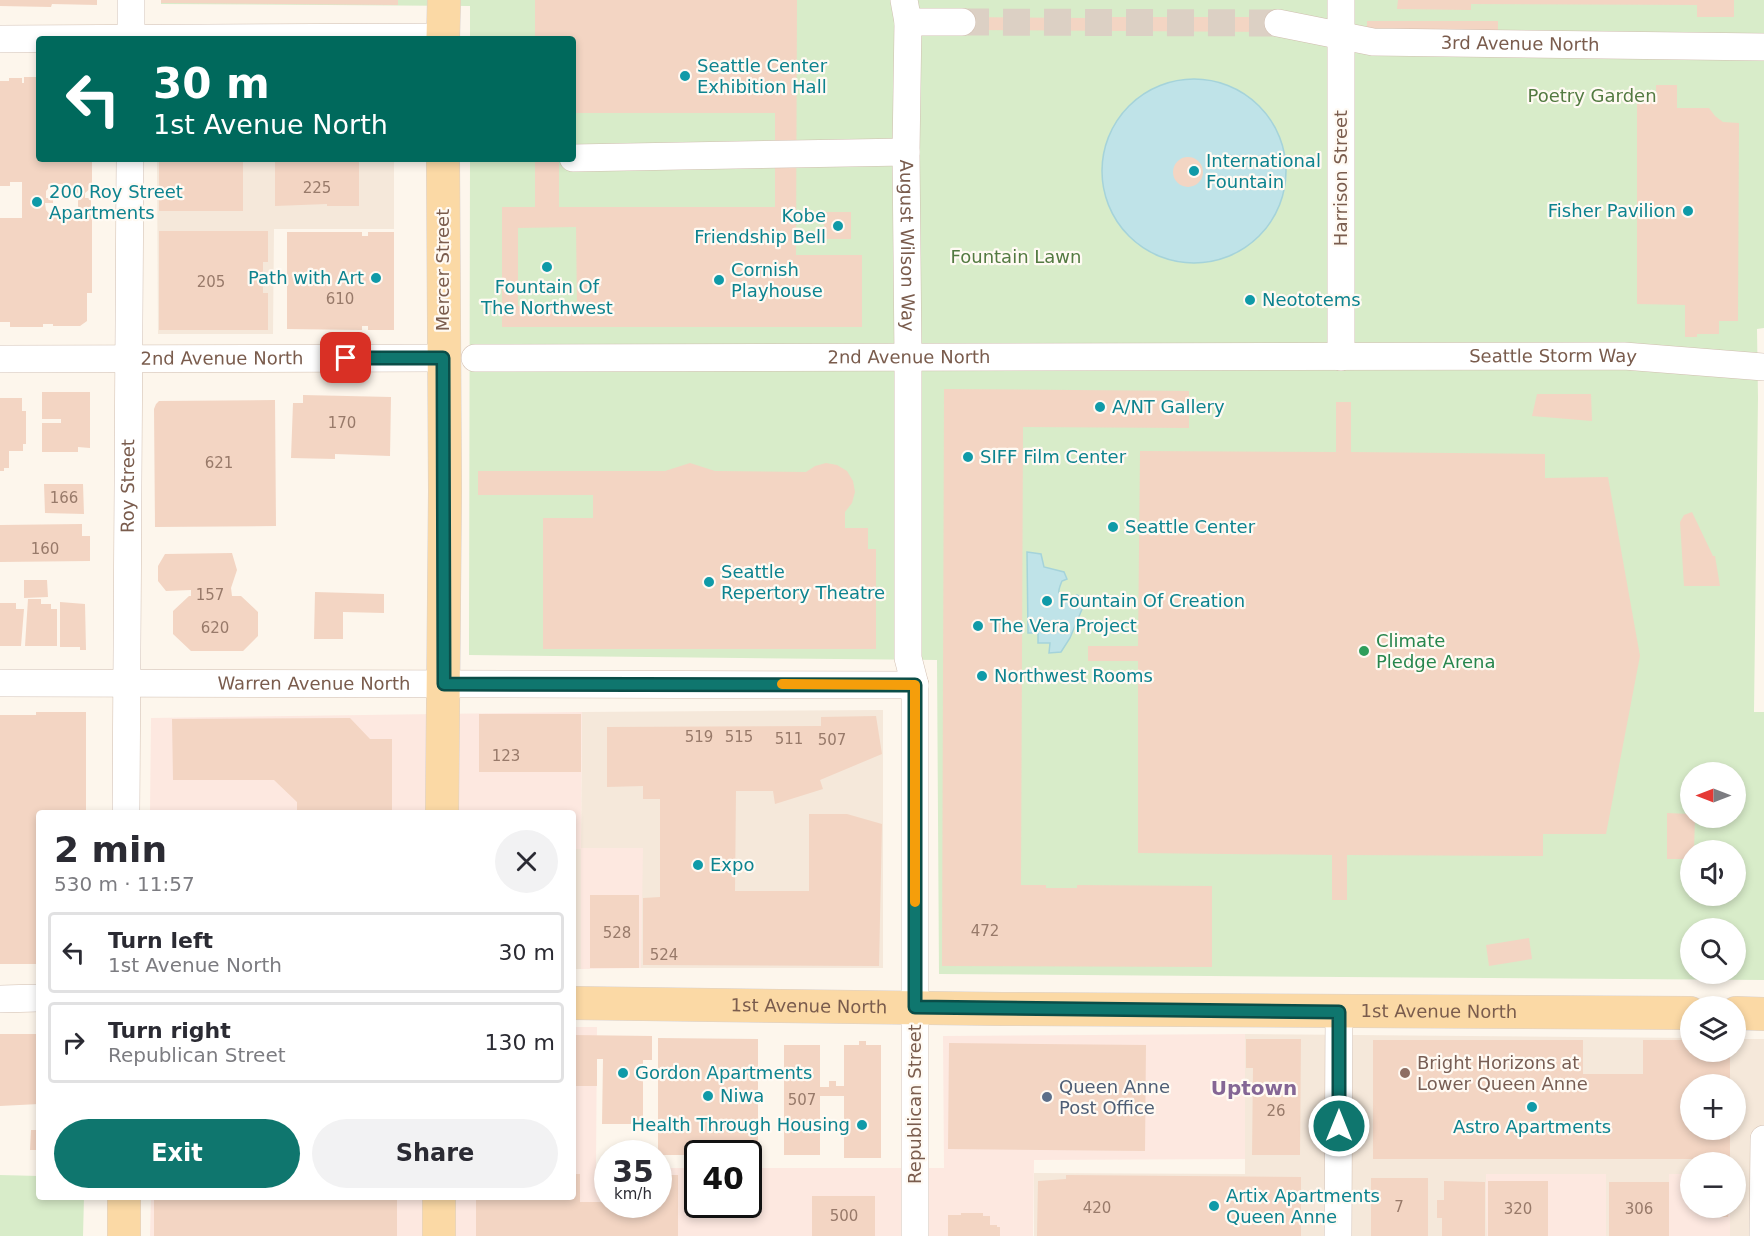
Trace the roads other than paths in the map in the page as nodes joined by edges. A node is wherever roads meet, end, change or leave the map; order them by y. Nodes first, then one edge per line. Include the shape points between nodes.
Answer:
1 (131, 0) edge
2 (444, 0) edge
3 (1341, 0) edge
4 (906, 11) edge
5 (962, 22) tunnel mouth
6 (1278, 23) tunnel mouth
7 (1340, 34) junction
8 (131, 36) edge
9 (443, 36) edge
10 (0, 39) edge
11 (36, 39) edge
12 (1764, 47) edge
13 (906, 152) junction
14 (576, 158) edge
15 (130, 162) edge
16 (443, 162) edge
17 (908, 357) junction
18 (1341, 357) junction
19 (459, 358) junction
20 (0, 359) edge
21 (129, 359) junction
22 (1764, 367) edge
23 (0, 683) edge
24 (127, 684) junction
25 (444, 684) junction
26 (915, 685) junction
27 (126, 810) edge
28 (442, 810) edge
29 (36, 998) edge
30 (0, 999) edge
31 (576, 1003) edge
32 (915, 1007) junction
33 (1339, 1012) junction
34 (1680, 1013) edge
35 (1746, 1013) edge
36 (1764, 1014) edge
37 (1764, 1139) edge
38 (1764, 1169) edge
39 (124, 1200) edge
40 (439, 1200) edge
41 (124, 1236) edge
42 (439, 1236) edge
43 (915, 1236) edge
44 (1338, 1236) edge
45 (1763, 1236) edge

1 - 8 street
2 - 9 main road
3 - 7 street, Harrison Street
4 - 5 street
4 - 13 street, August Wilson Way
6 - 7 street, 3rd Avenue North
7 - 12 street, 3rd Avenue North via 1373,42
7 - 18 street, Harrison Street
10 - 11 street
13 - 14 street
13 - 17 street, August Wilson Way
15 - 21 street, Roy Street
16 - 19 main road, Mercer Street
17 - 18 street, 2nd Avenue North
17 - 19 street, 2nd Avenue North
17 - 26 street, August Wilson Way via 908,658
18 - 22 street, Seattle Storm Way via 1624,356
19 - 21 street, 2nd Avenue North
19 - 25 main road, Mercer Street
20 - 21 street, 2nd Avenue North
21 - 24 street, Roy Street
23 - 24 street, Warren Avenue North
24 - 25 street, Warren Avenue North
24 - 27 street, Roy Street
25 - 26 street, Warren Avenue North
25 - 28 main road, Mercer Street
26 - 32 street, Republican Street
29 - 30 street
31 - 32 main road, 1st Avenue North
32 - 33 main road, 1st Avenue North
32 - 43 street, Republican Street
33 - 34 main road, 1st Avenue North
33 - 44 street
35 - 36 main road
37 - 38 street
38 - 45 street
39 - 41 main road
40 - 42 main road

